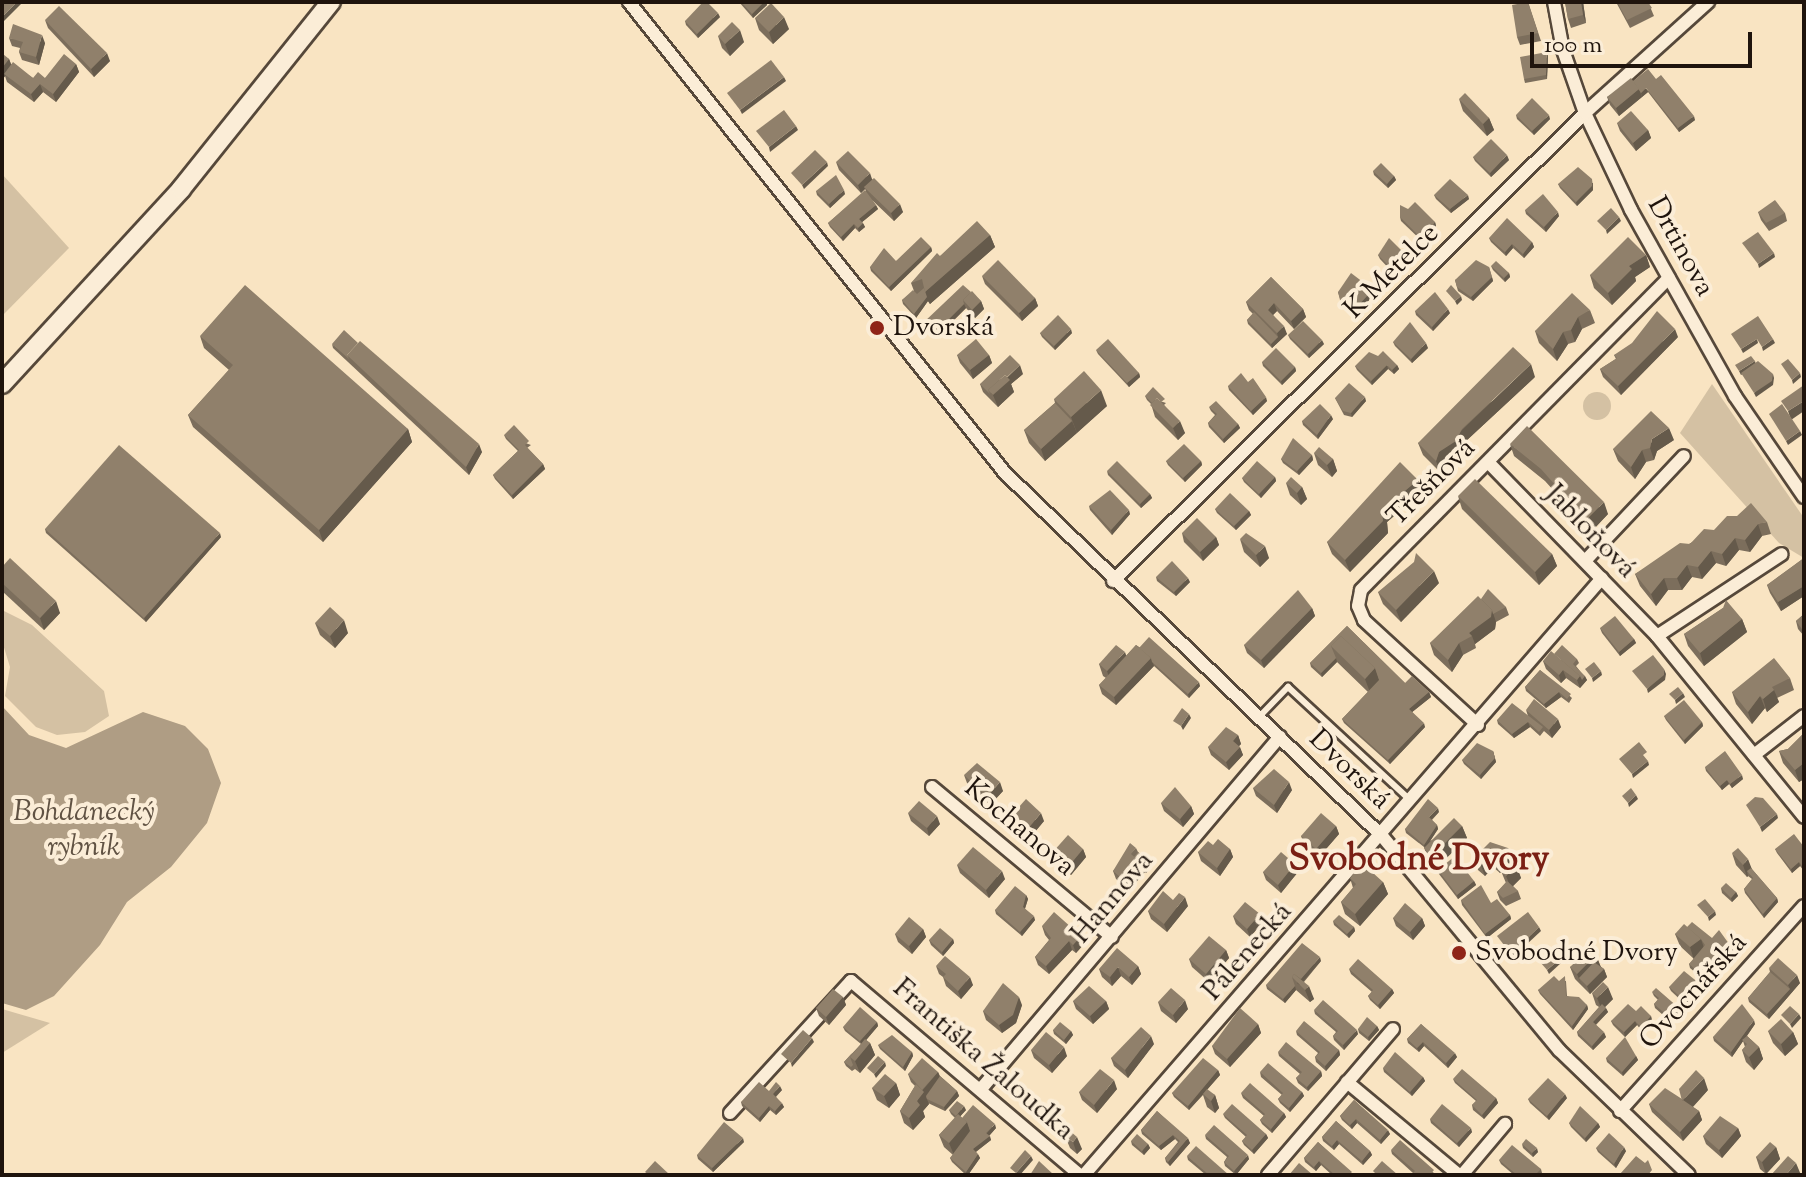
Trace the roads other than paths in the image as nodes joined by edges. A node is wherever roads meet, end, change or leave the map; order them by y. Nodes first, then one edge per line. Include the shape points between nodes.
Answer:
1 (331, 2) edge
2 (629, 2) edge
3 (1554, 2) edge
4 (1708, 2) edge
5 (1585, 113) junction
6 (1669, 278) junction
7 (2, 384) edge
8 (1684, 456) dead end
9 (1488, 462) junction
10 (1804, 497) edge
11 (1782, 554) dead end
12 (1585, 561) junction
13 (1602, 578) junction
14 (1113, 581) junction
15 (1657, 636) junction
16 (1804, 716) edge
17 (1259, 717) junction
18 (1478, 725) junction
19 (1280, 737) junction
20 (1754, 755) junction
21 (932, 787) dead end
22 (1410, 800) junction
23 (1804, 817) edge
24 (1382, 836) junction
25 (1804, 906) edge
26 (1112, 937) junction
27 (1393, 1029) dead end
28 (1347, 1082) junction
29 (981, 1089) junction
30 (1620, 1111) junction
31 (730, 1113) dead end
32 (1505, 1124) dead end
33 (1082, 1175) edge
34 (1268, 1175) edge
35 (1460, 1175) edge
36 (1689, 1175) edge

1 - 7 main road via 114,265
2 - 14 street, Dvorská via 966,429
3 - 5 street, Drtinova via 1563,50
4 - 5 street, K Metelce
5 - 6 street, Drtinova
5 - 14 street, K Metelce
6 - 9 street, Třešňová
6 - 10 street, Drtinova via 1735,396
8 - 12 street
9 - 12 street, Jabloňová
9 - 18 street, Třešňová via 1357,598 1364,620
11 - 15 street
12 - 13 street, Jabloňová
13 - 15 street, Jabloňová
13 - 18 street, Pálenecká
14 - 17 street, Dvorská
15 - 20 street, Jabloňová
16 - 20 street
17 - 19 street, Dvorská
17 - 22 lane via 1288,687
18 - 22 street, Pálenecká
19 - 24 street, Dvorská
19 - 26 street, Hannova
20 - 23 street, Jabloňová
21 - 26 street, Kochanova
22 - 24 street, Pálenecká
24 - 30 street, Dvorská via 1523,1010
24 - 33 street, Pálenecká
25 - 30 street, Ovocnářská
26 - 29 street, Hannova
27 - 28 street
28 - 34 street
28 - 35 street
29 - 31 street, Františka Žaloudka via 854,982 846,982
29 - 33 street, Františka Žaloudka
30 - 36 street, Dvorská
32 - 35 street

